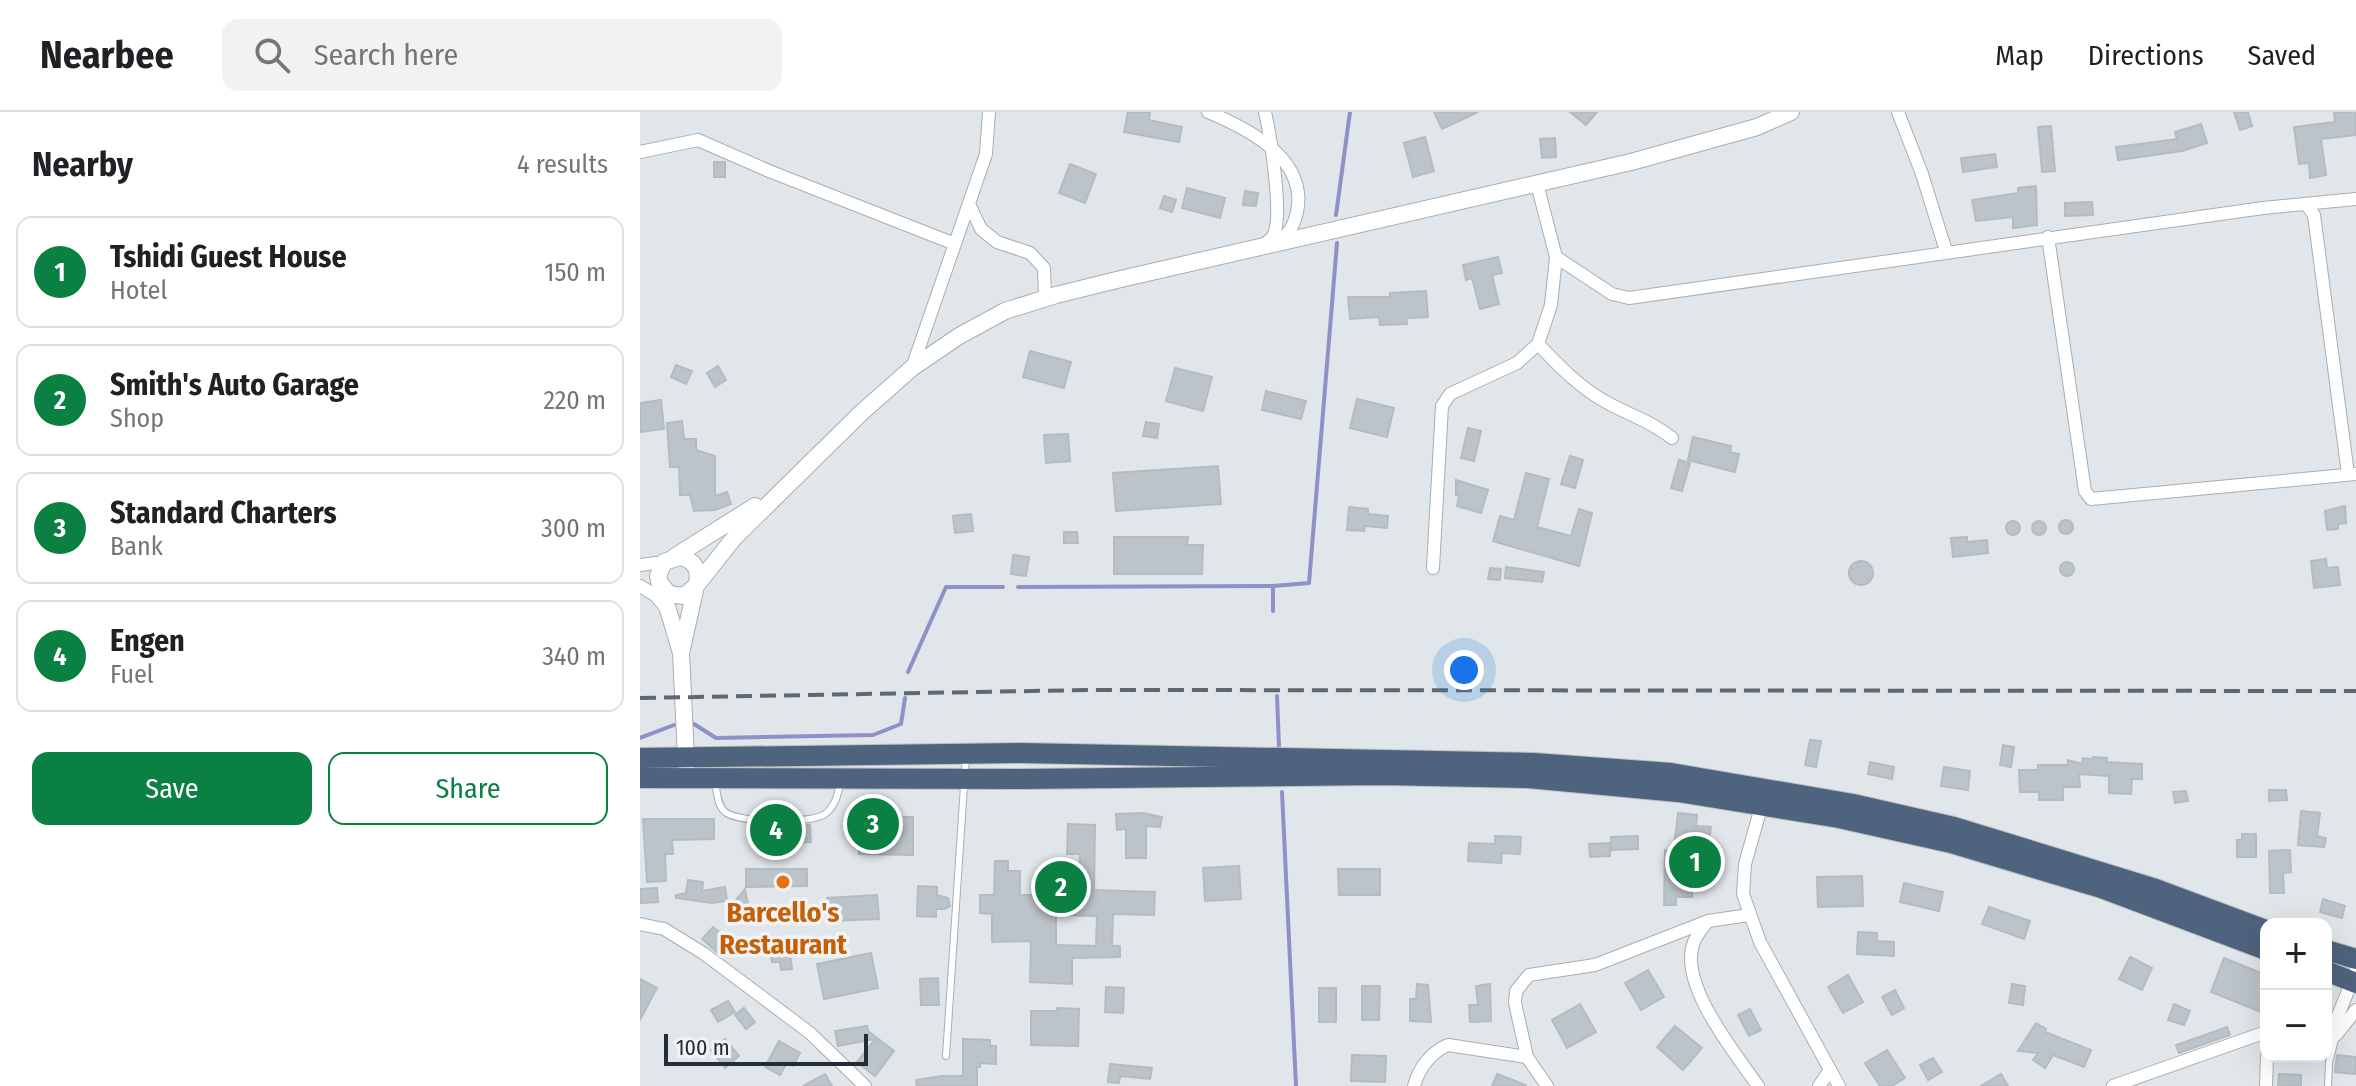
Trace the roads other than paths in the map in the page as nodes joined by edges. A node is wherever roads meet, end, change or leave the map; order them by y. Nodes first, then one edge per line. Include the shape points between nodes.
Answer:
1 (989, 112) edge
2 (1208, 112) edge
3 (1265, 112) edge
4 (1791, 112) edge
5 (1898, 112) edge
6 (1272, 149) junction
7 (640, 152) edge
8 (1537, 184) junction
9 (2356, 199) edge
10 (969, 204) junction
11 (2306, 204) junction
12 (2048, 237) junction
13 (955, 244) junction
14 (1268, 246) junction
15 (1946, 251) junction
16 (1556, 257) junction
17 (1045, 299) junction
18 (1538, 344) junction
19 (912, 368) junction
20 (1672, 438) dead end
21 (809, 462) junction
22 (2352, 474) edge
23 (669, 560) junction
24 (640, 565) edge
25 (1433, 568) dead end
26 (659, 582) junction
27 (640, 586) edge
28 (696, 586) junction
29 (666, 608) junction
30 (681, 653) junction
31 (966, 753) junction
32 (847, 754) junction
33 (640, 758) edge
34 (686, 769) junction
35 (640, 778) edge
36 (714, 778) junction
37 (842, 778) junction
38 (963, 779) junction
39 (1762, 804) junction
40 (1749, 915) junction
41 (1708, 921) junction
42 (640, 924) edge
43 (2260, 928) edge
44 (2260, 948) edge
45 (2332, 952) edge
46 (2356, 959) edge
47 (2332, 972) edge
48 (2354, 978) edge
49 (2356, 1010) edge
50 (2333, 1032) edge
51 (2260, 1034) edge
52 (946, 1056) dead end
53 (1527, 1057) junction
54 (2267, 1062) edge
55 (1830, 1070) junction
56 (865, 1086) edge
57 (1414, 1086) edge
58 (1547, 1086) edge
59 (1758, 1086) edge
60 (1819, 1086) edge
61 (1839, 1086) edge
62 (2113, 1086) edge
63 (2266, 1086) edge
64 (2328, 1086) edge

1 - 10 street via 986,154
2 - 6 street
3 - 6 street
4 - 8 street via 1757,127
5 - 15 street
6 - 14 street via 1276,226
6 - 14 street via 1297,180 1299,201 1289,234
7 - 13 street via 698,140
8 - 14 street
8 - 16 street
9 - 11 street
10 - 13 street
10 - 17 street via 981,229 997,242 1030,253 1044,268
11 - 12 street
11 - 22 street via 2314,215
12 - 15 street
12 - 22 street via 2085,491 2091,499
13 - 19 street
14 - 17 street
15 - 16 street via 1629,298 1612,294
16 - 18 street via 1551,305
17 - 19 street via 1005,311
18 - 20 street via 1581,387
18 - 25 street via 1517,363 1450,394 1442,406
19 - 21 street
21 - 23 street via 737,520
21 - 28 street via 734,538
23 - 24 street
23 - 26 street via 659,571
23 - 28 street via 692,562 698,573
26 - 28 street via 664,591 679,597
26 - 29 street
27 - 29 street
28 - 30 street
29 - 30 street
30 - 34 street
31 - 32 highway
31 - 38 lane
31 - 43 highway via 1534,763 1671,773 1954,827 2156,889
32 - 34 highway
32 - 37 lane
33 - 34 highway
34 - 35 highway
34 - 36 highway
36 - 37 highway
36 - 37 lane via 725,812 741,818 801,821 829,811
37 - 38 highway
38 - 39 highway via 1333,774 1528,778
38 - 52 lane
39 - 40 street via 1745,864 1743,894
39 - 44 highway via 1951,843 2101,888
40 - 41 street
40 - 55 street
41 - 53 street via 1595,965 1529,975 1516,991 1515,1003
41 - 59 street via 1691,953 1695,979 1708,1014
42 - 56 street via 664,929 703,953 810,1033
45 - 46 highway
47 - 48 highway
48 - 50 street
49 - 50 street
50 - 64 lane
51 - 62 street
53 - 57 street via 1448,1045 1429,1058
53 - 58 street
54 - 63 street
55 - 60 street
55 - 61 street

